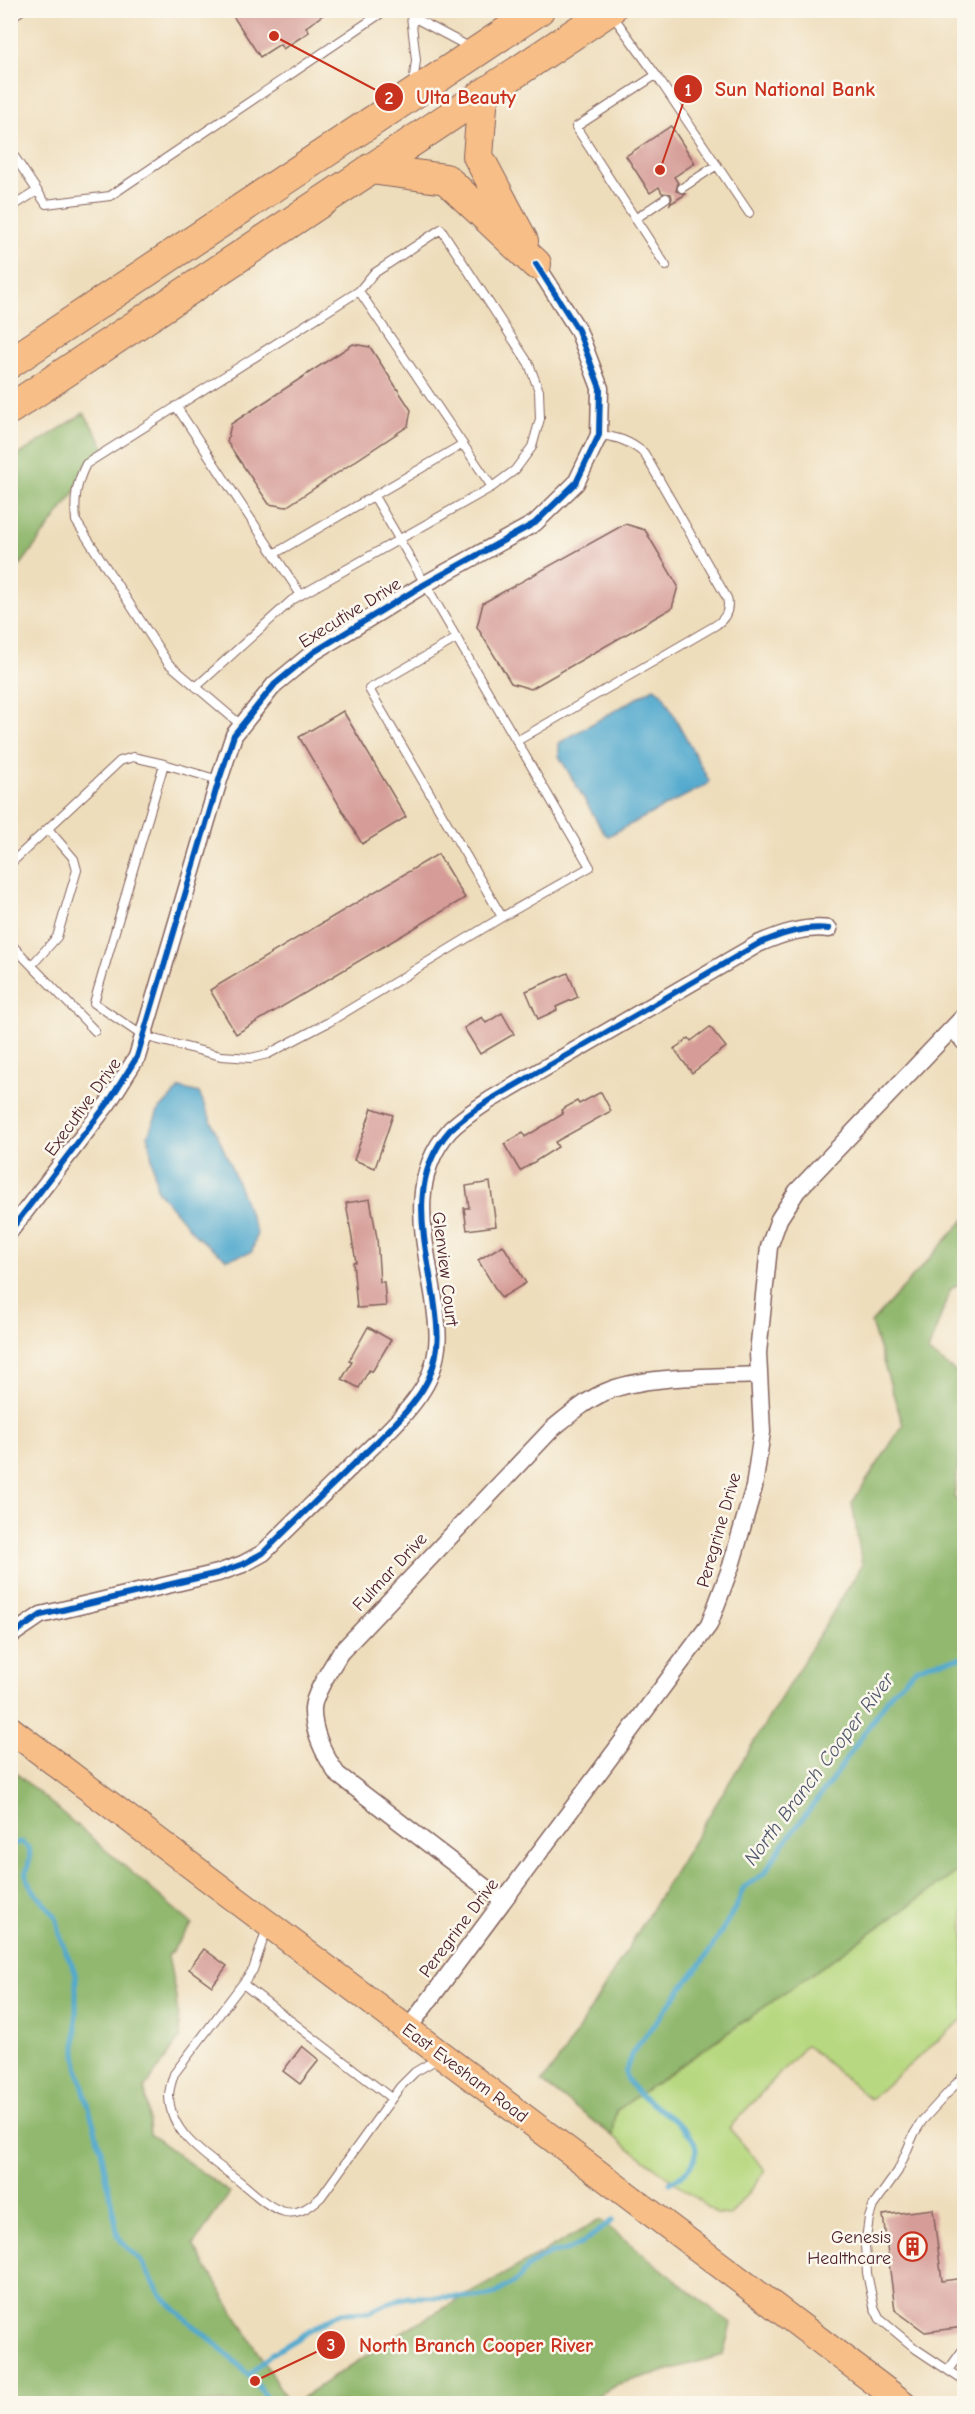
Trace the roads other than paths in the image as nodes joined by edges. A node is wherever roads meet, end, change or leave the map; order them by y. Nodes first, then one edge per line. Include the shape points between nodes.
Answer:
1 (22, 10) edge
2 (386, 10) edge
3 (539, 10) edge
4 (610, 11) edge
5 (409, 13) edge
6 (10, 18) edge
7 (477, 51) junction
8 (656, 75) junction
9 (412, 94) junction
10 (483, 94) junction
11 (10, 150) edge
12 (717, 165) junction
13 (370, 169) junction
14 (682, 188) dead end
15 (37, 190) junction
16 (666, 198) dead end
17 (10, 208) edge
18 (749, 213) dead end
19 (635, 219) junction
20 (536, 264) junction
21 (666, 266) dead end
22 (359, 291) junction
23 (10, 363) edge
24 (176, 406) junction
25 (10, 409) edge
26 (599, 435) junction
27 (463, 444) junction
28 (492, 487) junction
29 (374, 496) junction
30 (399, 540) junction
31 (274, 554) junction
32 (425, 584) junction
33 (301, 595) junction
34 (457, 638) junction
35 (196, 687) junction
36 (241, 725) junction
37 (517, 741) junction
38 (164, 764) junction
39 (219, 780) junction
40 (49, 830) junction
41 (10, 864) edge
42 (502, 917) junction
43 (829, 929) dead end
44 (10, 942) edge
45 (32, 965) junction
46 (959, 1022) edge
47 (95, 1031) dead end
48 (143, 1036) junction
49 (964, 1042) edge
50 (10, 1231) edge
51 (759, 1375) junction
52 (10, 1636) edge
53 (18, 1735) edge
54 (503, 1901) junction
55 (268, 1924) junction
56 (243, 1984) junction
57 (407, 2030) junction
58 (442, 2056) junction
59 (964, 2075) edge
60 (392, 2098) junction
61 (964, 2348) edge
62 (949, 2369) junction
63 (964, 2381) edge
64 (892, 2398) edge

1 - 6 lane
2 - 15 lane via 110,196 45,204
3 - 7 highway
4 - 8 lane
4 - 10 highway
5 - 7 lane
5 - 9 lane via 417,60
7 - 9 highway
8 - 12 lane
8 - 19 lane via 576,127
9 - 23 highway
10 - 13 highway
10 - 20 highway via 478,156
11 - 15 lane
12 - 14 lane
12 - 18 lane
13 - 20 highway via 446,179
13 - 25 highway
15 - 17 lane
16 - 19 lane
19 - 21 lane
20 - 26 street, Executive Drive via 578,330 600,388
22 - 24 lane
22 - 27 lane
22 - 28 lane via 373,274 441,229 529,364 539,391 540,419 532,447 515,470
24 - 31 lane
24 - 35 lane via 86,464 77,482 74,501 76,521 168,663
26 - 32 street, Executive Drive via 576,483 535,523
26 - 37 lane via 631,442 644,453 727,598 728,610 716,625
27 - 28 lane
27 - 29 lane
28 - 30 lane
29 - 30 lane
29 - 31 lane
30 - 32 lane
30 - 33 lane
31 - 33 lane
32 - 34 lane
32 - 36 street, Executive Drive via 314,652 275,684
33 - 35 lane
34 - 37 lane
34 - 42 lane via 369,689
35 - 36 lane
36 - 39 street, Executive Drive
37 - 42 lane via 590,867
38 - 39 lane
38 - 40 lane via 133,758 120,761
38 - 48 lane via 94,1004
39 - 48 street, Executive Drive
40 - 41 lane
40 - 45 lane via 74,860 76,870 57,937
42 - 48 lane via 329,1022 268,1054 251,1058 220,1056
43 - 52 street, Glenview Court via 798,930 758,944 490,1100 451,1130 436,1150 422,1198 421,1223 439,1335 429,1378 391,1429 263,1553 218,1573 41,1615
44 - 45 lane
45 - 47 lane
46 - 49 street
46 - 51 street, Peregrine Drive via 797,1191 779,1219 769,1247
48 - 50 street, Executive Drive via 137,1058 108,1103
51 - 54 street, Peregrine Drive via 762,1432 754,1487 709,1625
51 - 54 street, Fulmar Drive via 643,1382 605,1392 576,1409 552,1429 340,1653 316,1697 316,1731 337,1774
53 - 55 main road, East Evesham Road
54 - 57 street, Peregrine Drive
55 - 56 lane via 253,1970
55 - 57 main road, East Evesham Road
56 - 60 lane
56 - 60 lane via 174,2074 169,2094 180,2130 196,2148 261,2198 285,2212 310,2207
57 - 58 main road, East Evesham Road
58 - 60 lane via 416,2072
58 - 64 main road, East Evesham Road
59 - 62 lane via 914,2134 898,2171 873,2206 865,2246 869,2284 880,2319 916,2349
61 - 62 lane
62 - 63 lane

